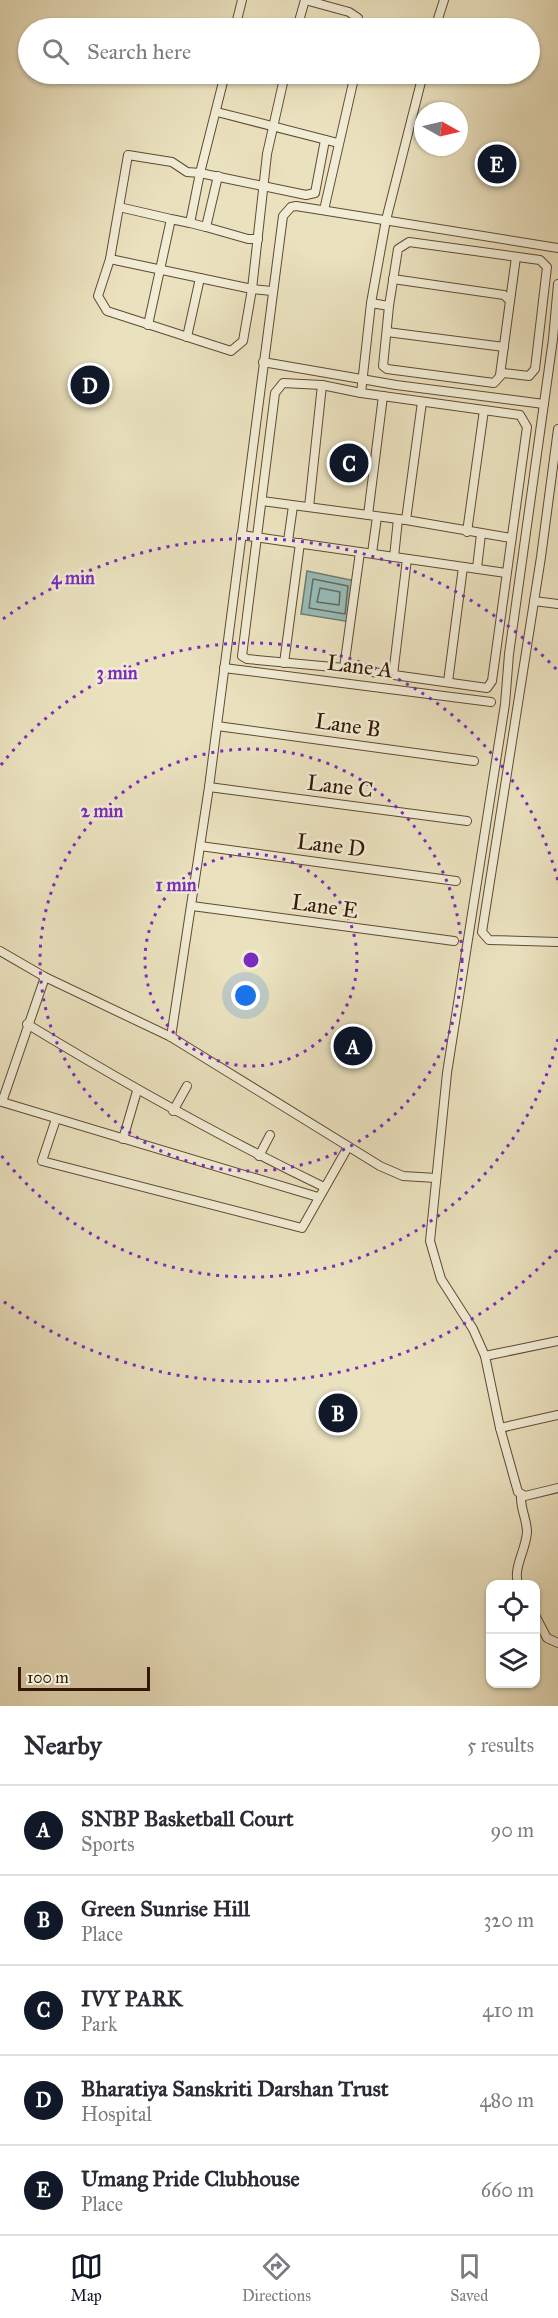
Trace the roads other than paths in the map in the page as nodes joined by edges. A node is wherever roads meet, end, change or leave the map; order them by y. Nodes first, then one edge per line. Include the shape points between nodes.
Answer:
1 (242, 0) edge
2 (305, 0) edge
3 (444, 0) edge
4 (238, 18) edge
5 (300, 18) edge
6 (357, 18) edge
7 (438, 18) edge
8 (223, 84) edge
9 (282, 84) edge
10 (353, 84) edge
11 (420, 84) edge
12 (217, 112) junction
13 (272, 126) junction
14 (325, 140) junction
15 (338, 143) junction
16 (200, 172) junction
17 (218, 176) junction
18 (262, 188) junction
19 (119, 207) junction
20 (324, 210) junction
21 (171, 219) junction
22 (386, 220) junction
23 (189, 223) junction
24 (206, 227) junction
25 (258, 239) junction
26 (558, 249) edge
27 (516, 257) junction
28 (110, 259) junction
29 (160, 269) junction
30 (200, 278) junction
31 (393, 279) junction
32 (558, 284) edge
33 (252, 289) junction
34 (272, 291) junction
35 (510, 301) junction
36 (371, 303) junction
37 (389, 306) junction
38 (148, 325) junction
39 (387, 332) junction
40 (187, 337) junction
41 (504, 347) junction
42 (263, 362) junction
43 (500, 375) junction
44 (363, 379) junction
45 (322, 385) junction
46 (455, 391) junction
47 (362, 393) junction
48 (383, 396) junction
49 (422, 402) junction
50 (544, 404) junction
51 (454, 406) junction
52 (484, 410) junction
53 (558, 429) edge
54 (262, 501) junction
55 (293, 506) junction
56 (309, 507) junction
57 (372, 516) junction
58 (402, 520) junction
59 (467, 532) junction
60 (482, 534) junction
61 (241, 535) junction
62 (256, 537) junction
63 (511, 538) junction
64 (288, 541) junction
65 (300, 543) junction
66 (360, 552) junction
67 (372, 553) junction
68 (509, 554) junction
69 (523, 556) junction
70 (394, 557) junction
71 (407, 559) junction
72 (463, 567) junction
73 (477, 568) junction
74 (506, 573) junction
75 (534, 601) junction
76 (558, 604) edge
77 (284, 663) junction
78 (224, 668) junction
79 (344, 669) junction
80 (393, 675) junction
81 (448, 682) junction
82 (491, 702) dead end
83 (217, 726) junction
84 (474, 761) dead end
85 (209, 787) junction
86 (467, 821) dead end
87 (200, 846) junction
88 (456, 881) dead end
89 (192, 906) junction
90 (454, 941) dead end
91 (558, 942) edge
92 (0, 951) edge
93 (45, 977) junction
94 (27, 1024) junction
95 (171, 1037) junction
96 (187, 1086) dead end
97 (137, 1091) junction
98 (173, 1111) junction
99 (56, 1119) junction
100 (270, 1135) dead end
101 (123, 1139) junction
102 (348, 1147) junction
103 (259, 1156) junction
104 (436, 1178) junction
105 (324, 1187) junction
106 (318, 1197) junction
107 (558, 1341) edge
108 (485, 1356) junction
109 (558, 1415) edge
110 (500, 1428) junction
111 (558, 1488) edge
112 (521, 1495) junction
113 (518, 1580) edge
114 (540, 1625) edge
115 (558, 1643) edge

1 - 4 street
2 - 5 street
2 - 6 street via 349,12
3 - 7 street
8 - 12 street
9 - 13 street
10 - 15 street
11 - 22 street
12 - 13 street
12 - 16 street
13 - 14 street
13 - 18 street
14 - 15 street
14 - 18 street via 315,193
15 - 20 street
16 - 17 street
16 - 19 street via 187,172 172,162 128,155
16 - 23 street
17 - 18 street
17 - 24 street
18 - 25 street
19 - 21 street
19 - 28 street
20 - 22 street
20 - 34 street via 296,206 283,216
21 - 23 street
21 - 29 street
22 - 26 street
22 - 36 street
23 - 24 street
24 - 25 street
25 - 33 street
27 - 31 street via 409,242 398,249
27 - 35 street
27 - 43 street via 545,262 548,271 535,369 529,376
28 - 29 street
28 - 38 street via 98,296 107,312
29 - 30 street
29 - 38 street
30 - 33 street
30 - 40 street
31 - 35 street via 500,293
31 - 37 street
32 - 50 street
33 - 34 street
33 - 40 street via 243,341 231,351
34 - 42 street
35 - 41 street
36 - 37 street
36 - 44 street
37 - 39 street
38 - 40 street
39 - 41 street
39 - 43 street via 383,366 387,369 494,383
41 - 43 street
42 - 44 street
42 - 61 street
44 - 46 street
44 - 47 street
45 - 47 street
45 - 54 street via 284,383 277,388
45 - 56 street
46 - 50 street
46 - 51 street
47 - 48 street
48 - 49 street
48 - 57 street
49 - 51 street
49 - 58 street
50 - 69 street
51 - 52 street
52 - 59 street
52 - 63 street via 520,415 526,422
53 - 75 street
54 - 55 street
54 - 62 street
55 - 56 street
55 - 64 street
56 - 57 street
57 - 58 street
57 - 67 street
58 - 59 street
58 - 70 street
59 - 60 street
60 - 63 street
60 - 73 street
61 - 62 street
61 - 78 street
62 - 64 street
62 - 77 street via 242,656
63 - 68 street
64 - 65 street
65 - 66 street
65 - 77 street
66 - 67 street
66 - 79 street
67 - 70 street
68 - 69 street
68 - 74 street
69 - 104 street via 508,654 505,704 447,1073
70 - 71 street
71 - 72 street
71 - 80 street
72 - 73 street
72 - 81 street
73 - 74 street
74 - 81 street via 490,685 483,688
75 - 76 street
75 - 91 street via 482,932 489,940
77 - 79 street
78 - 82 street, Lane A
78 - 83 street
79 - 80 street
80 - 81 street
83 - 84 street, Lane B
83 - 85 street
85 - 86 street, Lane C
85 - 87 street
87 - 88 street, Lane D
87 - 89 street
89 - 90 street, Lane E
89 - 95 street
92 - 93 street
93 - 94 street
93 - 95 street
94 - 97 street
94 - 99 street via 2,1102
95 - 102 street
96 - 98 street
97 - 98 street
97 - 101 street
98 - 103 street
99 - 101 street
99 - 106 street via 42,1161 302,1228
100 - 103 street
101 - 106 street
102 - 104 street via 394,1173
102 - 105 street
103 - 105 street
104 - 108 street via 431,1252 441,1279
105 - 106 street
107 - 108 street
108 - 110 street
109 - 110 street
110 - 112 street
111 - 112 street
112 - 113 street via 527,1535
114 - 115 street via 547,1638

